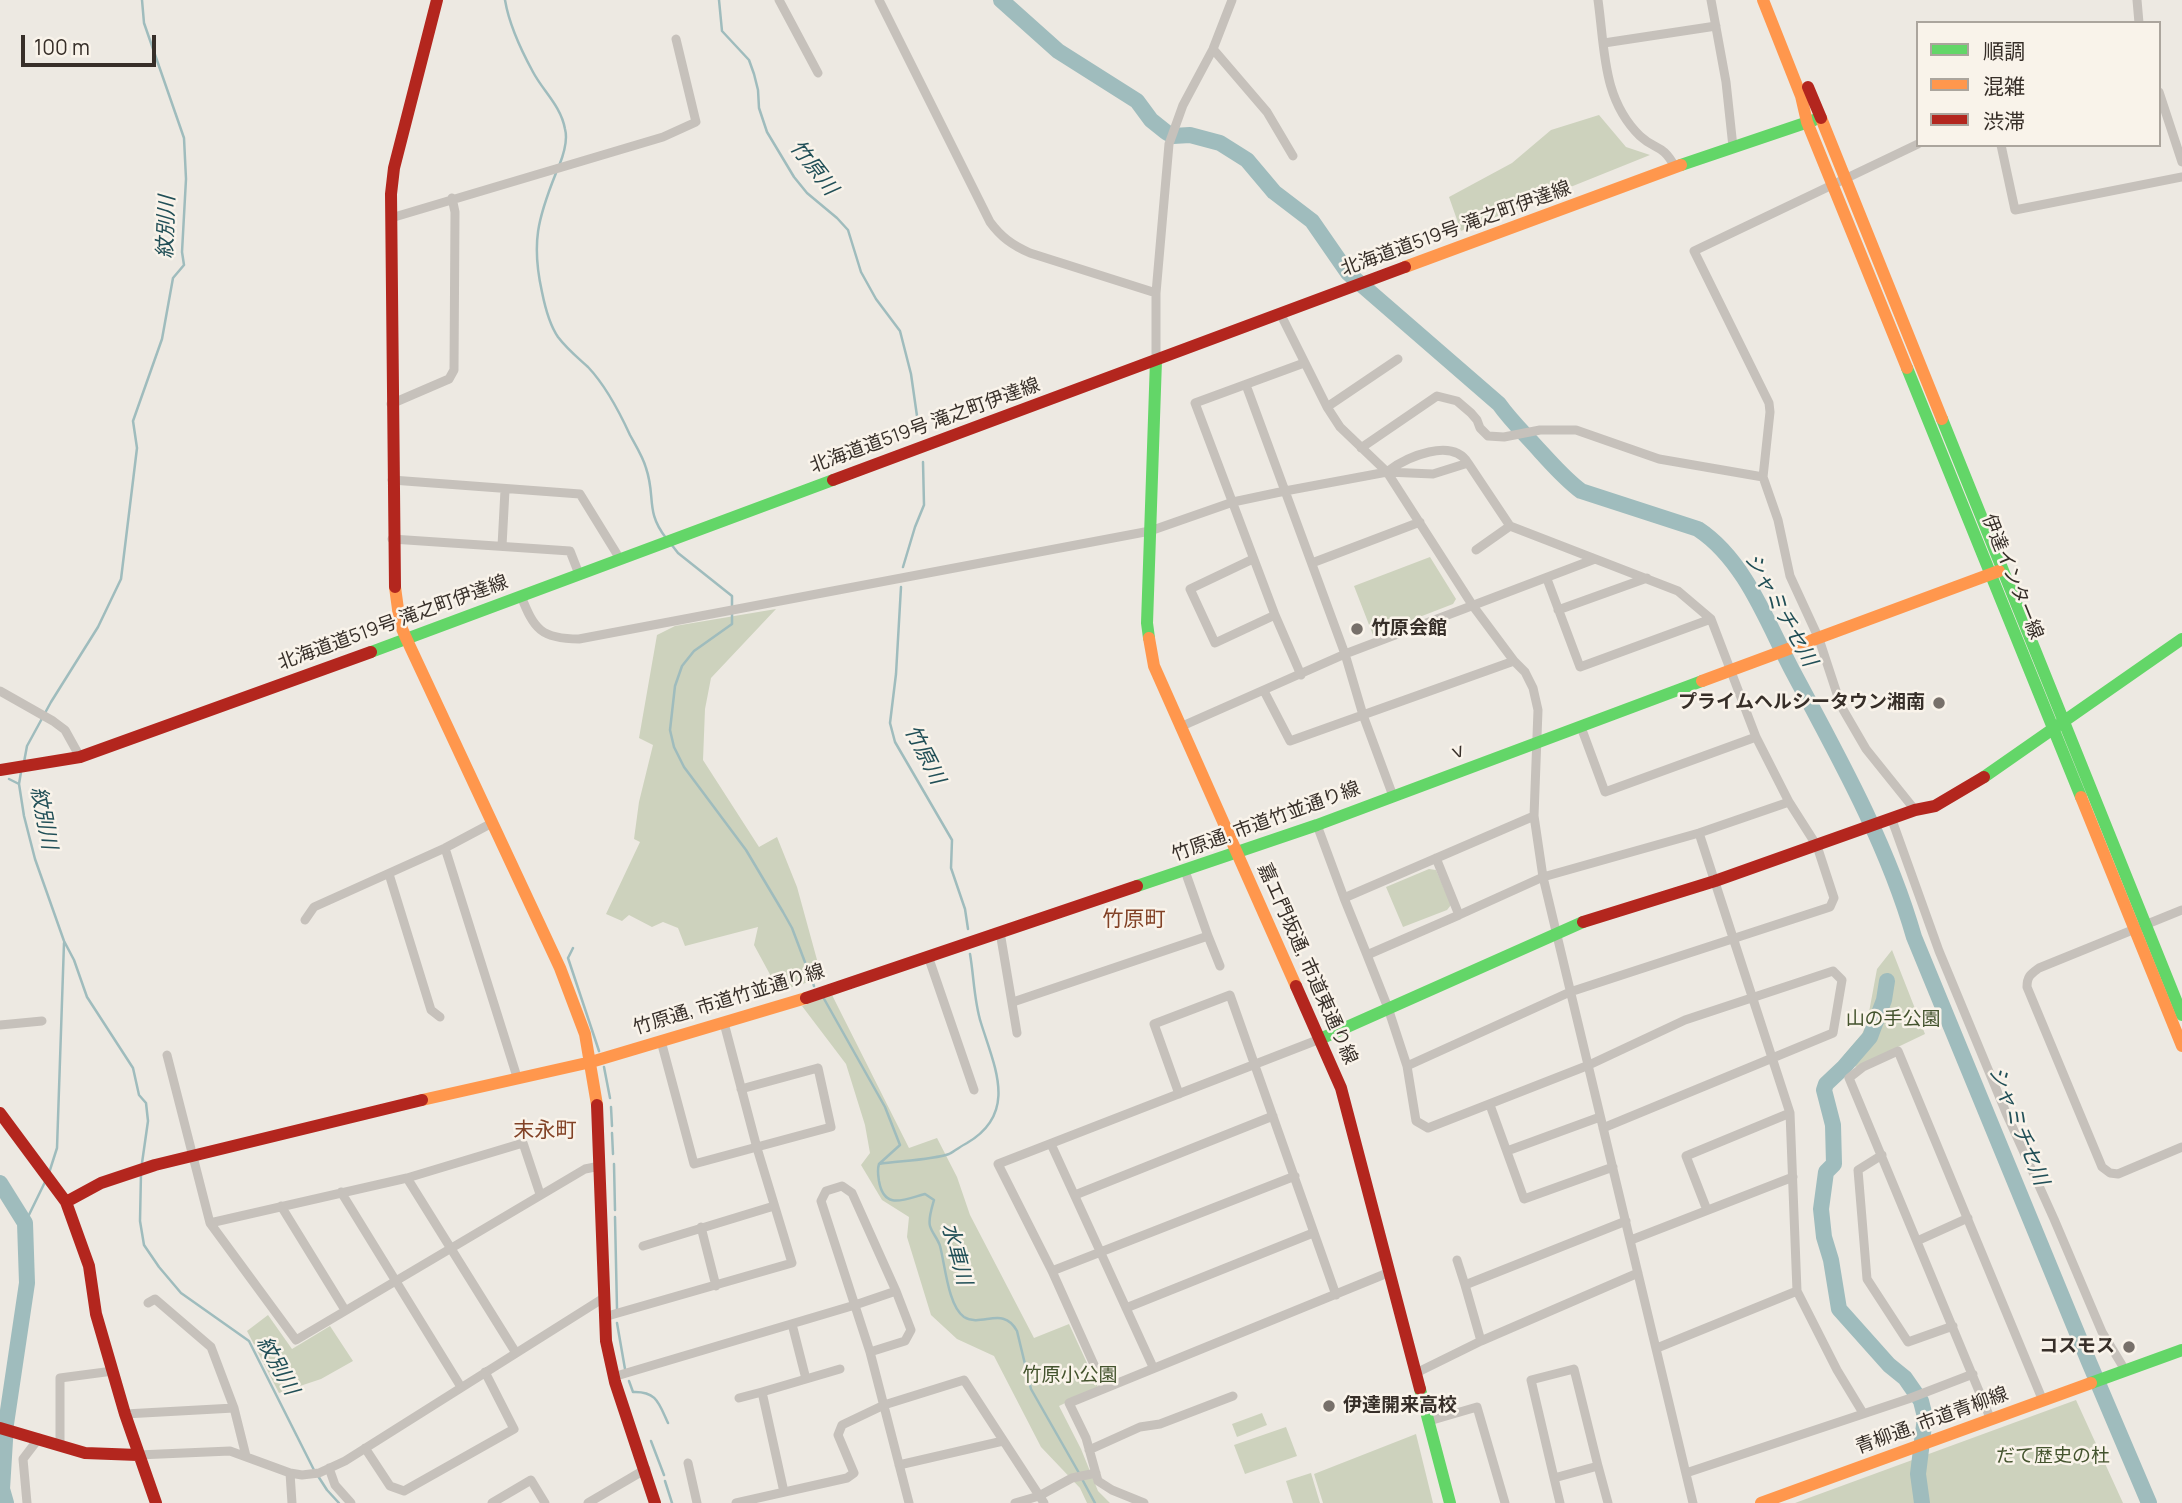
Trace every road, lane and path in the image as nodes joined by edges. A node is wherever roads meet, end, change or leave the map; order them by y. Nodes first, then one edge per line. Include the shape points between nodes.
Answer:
1 (437, 0) edge
2 (779, 0) edge
3 (879, 0) edge
4 (1232, 0) edge
5 (1598, 0) edge
6 (1711, 0) edge
7 (1763, 0) edge
8 (1774, 0) edge
9 (2137, 0) edge
10 (2139, 21) edge
11 (1716, 26) junction
12 (676, 39) dead end
13 (1604, 43) junction
14 (1213, 49) junction
15 (818, 73) dead end
16 (2161, 98) edge
17 (1821, 118) junction
18 (1807, 122) junction
19 (1916, 146) edge
20 (1733, 147) junction
21 (2001, 147) edge
22 (1293, 156) dead end
23 (2182, 162) edge
24 (1669, 170) junction
25 (2182, 177) edge
26 (1838, 182) junction
27 (452, 198) junction
28 (391, 218) junction
29 (1156, 293) junction
30 (1280, 313) junction
31 (1398, 359) dead end
32 (1156, 360) junction
33 (1304, 363) junction
34 (1246, 385) junction
35 (391, 404) junction
36 (1327, 407) junction
37 (1361, 448) junction
38 (1468, 463) junction
39 (1387, 472) junction
40 (1763, 477) junction
41 (392, 480) junction
42 (505, 490) junction
43 (1285, 491) junction
44 (1233, 502) junction
45 (1420, 522) junction
46 (1510, 526) junction
47 (1150, 531) junction
48 (392, 539) junction
49 (502, 546) junction
50 (1476, 550) dead end
51 (620, 559) junction
52 (1253, 559) junction
53 (1595, 559) junction
54 (1312, 563) junction
55 (1996, 572) junction
56 (579, 574) junction
57 (1647, 578) junction
58 (1547, 579) junction
59 (521, 596) junction
60 (1473, 606) junction
61 (1558, 610) junction
62 (1275, 615) junction
63 (1711, 619) junction
64 (406, 638) junction
65 (1819, 639) junction
66 (2182, 639) edge
67 (1346, 654) junction
68 (1514, 661) junction
69 (1731, 670) junction
70 (1301, 675) junction
71 (0, 691) edge
72 (1264, 691) junction
73 (1363, 715) junction
74 (2058, 724) junction
75 (1180, 727) junction
76 (1581, 727) junction
77 (1756, 737) junction
78 (1536, 743) junction
79 (80, 757) junction
80 (0, 769) edge
81 (1393, 796) junction
82 (1789, 802) junction
83 (1915, 810) junction
84 (1534, 816) junction
85 (1888, 821) junction
86 (492, 823) junction
87 (1317, 825) junction
88 (1699, 833) junction
89 (1816, 846) junction
90 (445, 848) junction
91 (1237, 854) junction
92 (1436, 858) junction
93 (1185, 871) junction
94 (388, 874) junction
95 (1543, 877) junction
96 (1715, 881) junction
97 (1344, 898) junction
98 (2182, 910) edge
99 (1459, 915) junction
100 (305, 920) dead end
101 (2141, 927) junction
102 (1000, 932) junction
103 (1556, 934) junction
104 (1208, 936) junction
105 (1732, 939) junction
106 (1367, 955) junction
107 (928, 956) junction
108 (1220, 966) dead end
109 (1570, 992) junction
110 (1752, 997) junction
111 (1013, 1002) junction
112 (1388, 1008) junction
113 (2182, 1014) edge
114 (440, 1017) dead end
115 (42, 1021) dead end
116 (724, 1023) junction
117 (0, 1026) edge
118 (1017, 1033) dead end
119 (1320, 1039) junction
120 (661, 1041) junction
121 (2182, 1046) edge
122 (167, 1055) dead end
123 (1772, 1060) junction
124 (591, 1062) junction
125 (1254, 1064) junction
126 (1589, 1065) junction
127 (1407, 1066) junction
128 (517, 1077) junction
129 (741, 1089) junction
130 (974, 1090) dead end
131 (1179, 1094) junction
132 (1490, 1105) junction
133 (0, 1113) edge
134 (1790, 1114) junction
135 (1273, 1116) junction
136 (1600, 1116) junction
137 (1603, 1128) junction
138 (1051, 1144) junction
139 (2182, 1147) edge
140 (757, 1148) junction
141 (1507, 1151) junction
142 (1882, 1155) junction
143 (192, 1157) junction
144 (600, 1166) junction
145 (1613, 1167) junction
146 (1295, 1176) junction
147 (1793, 1177) junction
148 (407, 1178) junction
149 (341, 1192) junction
150 (540, 1195) junction
151 (1075, 1195) junction
152 (66, 1202) junction
153 (281, 1206) junction
154 (774, 1206) junction
155 (1707, 1210) junction
156 (1968, 1218) junction
157 (1626, 1221) junction
158 (210, 1223) junction
159 (701, 1227) junction
160 (1313, 1233) junction
161 (1631, 1240) junction
162 (1917, 1241) junction
163 (643, 1246) dead end
164 (451, 1248) junction
165 (1101, 1253) junction
166 (1457, 1260) dead end
167 (1052, 1271) junction
168 (1390, 1272) junction
169 (1638, 1273) junction
170 (395, 1280) junction
171 (1465, 1285) junction
172 (716, 1286) junction
173 (896, 1291) junction
174 (1797, 1291) junction
175 (1336, 1295) junction
176 (603, 1299) junction
177 (148, 1303) dead end
178 (855, 1305) junction
179 (1126, 1308) junction
180 (345, 1310) junction
181 (604, 1317) junction
182 (792, 1324) junction
183 (1953, 1326) junction
184 (1481, 1341) junction
185 (1657, 1348) junction
186 (2182, 1350) edge
187 (870, 1352) junction
188 (516, 1353) junction
189 (1153, 1367) junction
190 (840, 1369) dead end
191 (113, 1371) junction
192 (2121, 1371) junction
193 (485, 1372) junction
194 (1416, 1373) junction
195 (1973, 1374) junction
196 (613, 1377) junction
197 (806, 1379) junction
198 (461, 1387) junction
199 (1104, 1387) junction
200 (762, 1392) junction
201 (1233, 1396) dead end
202 (739, 1398) dead end
203 (2043, 1401) junction
204 (884, 1405) junction
205 (234, 1408) junction
206 (1863, 1413) junction
207 (125, 1414) junction
208 (1991, 1420) junction
209 (1429, 1421) junction
210 (0, 1428) edge
211 (38, 1438) junction
212 (1003, 1441) junction
213 (60, 1445) junction
214 (365, 1448) junction
215 (1089, 1450) junction
216 (138, 1455) junction
217 (246, 1456) junction
218 (688, 1463) dead end
219 (899, 1465) junction
220 (1598, 1466) junction
221 (330, 1468) junction
222 (646, 1469) junction
223 (290, 1473) junction
224 (1096, 1473) junction
225 (1686, 1473) junction
226 (1553, 1478) junction
227 (784, 1492) junction
228 (1042, 1500) edge
229 (27, 1503) edge
230 (156, 1503) edge
231 (292, 1503) edge
232 (351, 1503) edge
233 (492, 1503) edge
234 (545, 1503) edge
235 (588, 1503) edge
236 (655, 1503) edge
237 (697, 1503) edge
238 (736, 1503) edge
239 (909, 1503) edge
240 (1015, 1503) edge
241 (1144, 1503) edge
242 (1450, 1503) edge
243 (1505, 1503) edge
244 (1560, 1503) edge
245 (1608, 1503) edge
246 (1693, 1503) edge
247 (1761, 1503) edge

1 - 28 main road via 394,168
2 - 15 street
3 - 29 street via 1000,236 1030,253
4 - 14 street
5 - 13 street
6 - 11 street
7 - 18 main road, 伊達インター線
8 - 17 main road, 伊達インター線
9 - 10 street
11 - 13 street
11 - 20 street
12 - 27 street via 696,122 663,137
13 - 24 street via 1609,88 1640,136 1668,155
14 - 22 street via 1267,112
14 - 29 street via 1169,144
16 - 23 street
17 - 18 main road, 北海道道519号 滝之町伊達線
17 - 26 main road, 伊達インター線
18 - 20 main road, 北海道道519号 滝之町伊達線
18 - 26 main road, 伊達インター線
19 - 26 street
20 - 24 main road, 北海道道519号 滝之町伊達線
21 - 25 street via 2015,210
24 - 30 main road, 北海道道519号 滝之町伊達線
26 - 40 street via 1694,251 1769,403
26 - 55 main road, 伊達インター線
27 - 28 street
27 - 35 street via 454,370 449,379
28 - 35 main road
29 - 32 street
30 - 32 main road, 北海道道519号 滝之町伊達線
30 - 33 street
31 - 36 street
32 - 47 main road, 嘉エ門坂通, 市道東通り線
32 - 51 main road, 北海道道519号 滝之町伊達線
33 - 34 street
33 - 36 street
34 - 43 street
34 - 44 street via 1195,403
35 - 41 main road
36 - 37 street
37 - 39 street
37 - 40 street via 1437,396 1457,401 1488,436 1576,430 1659,459
38 - 39 street via 1433,474
38 - 39 street via 1457,453 1428,452 1402,460
38 - 46 street
39 - 43 street
39 - 45 street
40 - 65 street via 1790,576
41 - 42 street
41 - 48 main road
42 - 49 street
42 - 51 street via 580,494
43 - 44 street
43 - 54 street
44 - 47 street
44 - 52 street
45 - 54 street
45 - 60 street
46 - 50 street
46 - 53 street
47 - 59 street via 579,639 559,639 539,630
47 - 75 main road, 嘉エ門坂通, 市道東通り線 via 1150,649
48 - 49 street
48 - 64 main road via 396,600
49 - 56 street via 570,551
51 - 56 main road, 北海道道519号 滝之町伊達線
52 - 62 street
52 - 62 street via 1190,589 1215,643
53 - 57 street
53 - 58 street
54 - 67 street
55 - 65 main road
55 - 74 main road, 伊達インター線
56 - 59 main road, 北海道道519号 滝之町伊達線
57 - 61 street
57 - 63 street via 1678,590
58 - 60 street
58 - 61 street
59 - 64 main road, 北海道道519号 滝之町伊達線
60 - 67 street
60 - 68 street
61 - 63 street via 1580,667
62 - 70 street
63 - 69 street
64 - 79 main road, 北海道道519号 滝之町伊達線
64 - 86 main road
65 - 69 main road
65 - 83 street via 1841,706 1866,748
66 - 74 main road
67 - 70 street
67 - 73 street
68 - 73 street
68 - 78 street via 1533,688 1538,710
69 - 76 main road
69 - 77 street
70 - 72 street
71 - 79 street via 65,730
72 - 73 street via 1290,741
72 - 75 street
73 - 81 street
74 - 83 main road via 1968,788 1935,806
74 - 101 main road, 伊達インター線
75 - 91 main road, 嘉エ門坂通, 市道東通り線
76 - 77 street via 1605,792
76 - 78 main road
77 - 82 street
78 - 81 main road, ｖ
78 - 84 street
79 - 80 main road, 北海道道519号 滝之町伊達線
81 - 87 main road, 竹原通, 市道竹並通り線
82 - 88 street
82 - 89 street
83 - 85 main road
84 - 92 street
84 - 95 street
85 - 89 main road
85 - 192 street via 2007,1115
86 - 90 street
86 - 124 main road via 574,1000
87 - 91 main road, 竹原通, 市道竹並通り線
87 - 97 street
88 - 95 street
88 - 96 street
89 - 96 main road
89 - 105 street via 1834,898 1830,907
90 - 94 street
90 - 128 street
91 - 93 main road, 竹原通, 市道竹並通り線
91 - 119 main road, 嘉エ門坂通, 市道東通り線
92 - 97 street
92 - 99 street
93 - 102 main road, 竹原通, 市道竹並通り線
93 - 104 street
94 - 100 street via 314,907
94 - 114 street via 431,1010
95 - 99 street
95 - 103 street
96 - 103 main road
96 - 105 street
97 - 106 street
98 - 101 street
99 - 106 street
101 - 113 main road, 伊達インター線
101 - 121 main road, 伊達インター線
101 - 139 street via 2039,968 2030,974 2027,987 2102,1167 2118,1174
102 - 107 main road, 竹原通, 市道竹並通り線
102 - 111 street
103 - 109 street
103 - 112 main road
104 - 108 street
104 - 111 street
105 - 109 street
105 - 110 street
106 - 112 street
107 - 116 main road, 竹原通, 市道竹並通り線
107 - 130 street
109 - 126 street
109 - 127 street
110 - 123 street
110 - 123 street via 1833,971 1842,980 1833,1033
110 - 126 street via 1685,1020
111 - 118 street
112 - 119 main road
112 - 127 street
115 - 117 street
116 - 120 main road, 竹原通, 市道竹並通り線
116 - 129 street
119 - 125 street
119 - 168 main road, 嘉エ門坂通, 市道東通り線 via 1341,1088
120 - 124 main road, 竹原通, 市道竹並通り線
120 - 140 street via 694,1164
122 - 143 street
123 - 134 street
123 - 137 street
124 - 128 main road, 竹原通, 市道竹並通り線
124 - 144 main road
125 - 131 street
125 - 131 street via 1230,995 1154,1024
125 - 135 street
126 - 132 street
126 - 136 street
127 - 132 street via 1416,1121 1428,1128
128 - 143 main road, 竹原通, 市道竹並通り線
129 - 140 street
129 - 140 street via 818,1068 831,1127
131 - 138 street
132 - 141 street
133 - 152 main road
134 - 147 street
134 - 155 street via 1686,1156
135 - 146 street
135 - 151 street
136 - 137 street
136 - 141 street
137 - 145 street
138 - 151 street
138 - 167 street via 998,1164
140 - 154 street
141 - 145 street via 1524,1199
142 - 156 street via 1849,1078 1898,1051
142 - 162 street
142 - 183 street via 1858,1170 1867,1279 1908,1342
143 - 152 main road, 竹原通, 市道竹並通り線 via 129,1173
143 - 158 street
144 - 150 street via 585,1169
144 - 176 main road
145 - 157 street
146 - 160 street
146 - 165 street
147 - 155 street
147 - 174 street
148 - 149 street
148 - 150 street via 523,1143
148 - 164 street
149 - 153 street
149 - 170 street
150 - 164 street
151 - 165 street
152 - 191 main road via 89,1266 96,1314
153 - 158 street
153 - 180 street
154 - 159 street
154 - 172 street via 792,1262
155 - 161 street
156 - 162 street
156 - 203 street
157 - 161 street
157 - 171 street
158 - 180 street via 296,1340
159 - 163 street
159 - 172 street
160 - 175 street
160 - 179 street
161 - 169 street
162 - 183 street
164 - 170 street
164 - 188 street
165 - 167 street
165 - 179 street
166 - 171 street
167 - 199 street
168 - 175 street
168 - 194 main road, 嘉エ門坂通, 市道東通り線
169 - 184 street
169 - 185 street
170 - 180 street
170 - 198 street
171 - 184 street
172 - 181 street
173 - 178 street
173 - 178 street via 852,1193 842,1186 826,1191 821,1201
173 - 187 street via 911,1330 905,1340
174 - 185 street
174 - 206 street
175 - 189 street
176 - 181 main road
176 - 188 street
177 - 205 street via 155,1299 211,1347
178 - 182 street
178 - 187 street
179 - 189 street
181 - 196 main road
182 - 196 street
182 - 197 street
183 - 195 street
184 - 194 street
185 - 225 street
186 - 192 main road, 青柳通, 市道青柳線
187 - 204 street
188 - 193 street
189 - 199 street
190 - 197 street
191 - 207 main road
191 - 213 street via 60,1378
192 - 203 main road, 青柳通, 市道青柳線
193 - 198 street
193 - 214 street via 514,1429 404,1491 390,1486
194 - 209 main road, 嘉エ門坂通, 市道東通り線
195 - 206 street
195 - 208 street
196 - 222 main road
197 - 200 street
198 - 214 street
199 - 215 street via 1069,1403
200 - 202 street
200 - 227 street
201 - 215 street via 1140,1427
203 - 208 main road, 青柳通, 市道青柳線
204 - 212 street via 964,1380
204 - 219 street
204 - 227 street via 842,1425 838,1435 854,1473
205 - 207 street
205 - 217 street
206 - 225 street
207 - 216 main road
208 - 247 main road, 青柳通, 市道青柳線
209 - 242 main road, 嘉エ門坂通, 市道東通り線
209 - 243 street via 1478,1407
210 - 211 main road
211 - 213 main road
211 - 229 street via 23,1459
212 - 219 street
212 - 228 street
213 - 216 main road via 85,1453
214 - 221 street
215 - 224 street
216 - 217 street via 230,1451
216 - 230 main road
217 - 223 street
218 - 237 street
219 - 239 street
220 - 226 street
220 - 226 street via 1574,1368 1531,1380
220 - 245 street
221 - 223 street
221 - 232 street via 335,1485
222 - 235 street
222 - 236 main road
223 - 231 street
224 - 228 street via 1080,1476
224 - 241 street via 1098,1481 1112,1490
225 - 246 street
226 - 244 street
227 - 238 street
228 - 240 street
233 - 234 street via 531,1480

